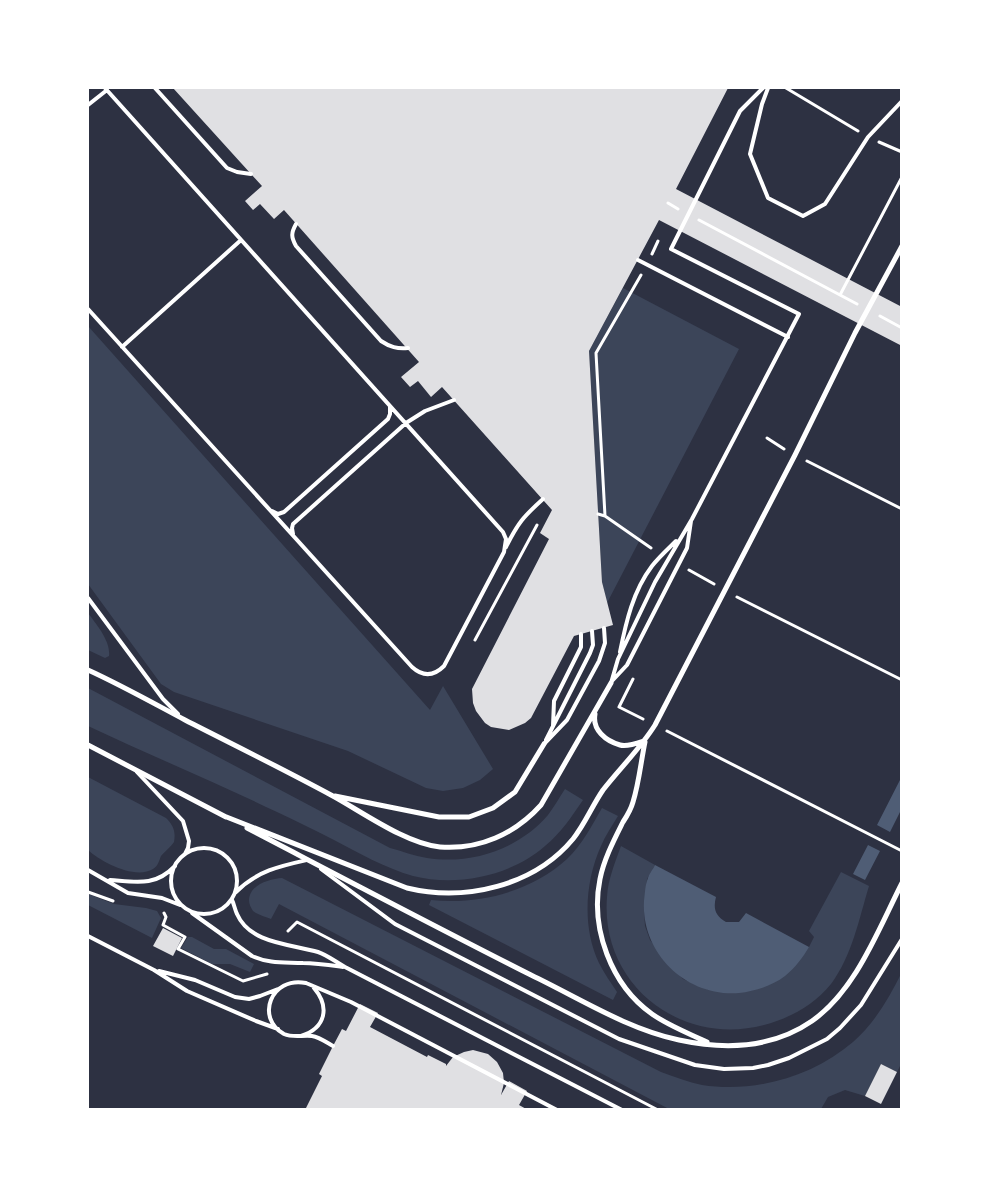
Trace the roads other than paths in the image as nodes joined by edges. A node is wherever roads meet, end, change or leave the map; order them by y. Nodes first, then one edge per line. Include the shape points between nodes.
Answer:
1 (156, 88) edge
2 (763, 88) edge
3 (768, 88) edge
4 (106, 89) edge
5 (902, 101) edge
6 (88, 105) edge
7 (251, 174) dead end
8 (296, 224) dead end
9 (241, 240) junction
10 (902, 246) edge
11 (638, 260) dead end
12 (88, 308) edge
13 (788, 337) junction
14 (122, 347) junction
15 (408, 348) dead end
16 (454, 400) dead end
17 (389, 405) junction
18 (406, 424) junction
19 (543, 499) dead end
20 (270, 510) junction
21 (692, 519) junction
22 (681, 536) junction
23 (295, 538) junction
24 (504, 552) junction
25 (88, 598) edge
26 (604, 628) dead end
27 (592, 631) dead end
28 (580, 634) dead end
29 (618, 659) junction
30 (88, 670) edge
31 (611, 683) junction
32 (596, 708) junction
33 (185, 720) junction
34 (553, 728) junction
35 (645, 741) junction
36 (544, 744) junction
37 (88, 745) edge
38 (137, 772) junction
39 (330, 794) junction
40 (224, 816) junction
41 (184, 855) junction
42 (309, 860) junction
43 (177, 863) junction
44 (88, 870) edge
45 (107, 880) junction
46 (902, 883) edge
47 (236, 892) junction
48 (232, 900) junction
49 (181, 905) junction
50 (190, 912) junction
51 (88, 936) edge
52 (902, 939) edge
53 (345, 967) junction
54 (154, 970) junction
55 (306, 983) junction
56 (278, 989) junction
57 (278, 1029) junction
58 (301, 1036) junction
59 (711, 1044) junction
60 (333, 1046) dead end
61 (557, 1110) edge
62 (622, 1110) edge

1 - 7 lane via 227,168
2 - 13 lane via 740,111 671,249 799,314
3 - 5 lane via 750,154 768,198 803,216 826,204 868,137
4 - 6 lane
4 - 9 lane
8 - 15 lane via 292,231 296,246 380,341 398,349
9 - 14 lane
9 - 17 lane
10 - 35 street
11 - 13 lane
12 - 14 lane
13 - 21 lane
14 - 20 lane
16 - 18 lane via 425,411
17 - 18 lane
17 - 20 lane via 388,419 284,512 278,514
18 - 23 lane via 293,524
18 - 24 lane via 499,526 506,539
19 - 24 lane via 517,525
20 - 23 lane
21 - 22 lane
21 - 31 lane via 687,548 627,664
22 - 29 lane
22 - 29 lane via 652,566 629,610
23 - 24 lane via 412,667 426,674 436,672 447,662
25 - 33 lane via 163,700
26 - 36 lane via 605,643 599,661 567,720
27 - 34 lane via 590,653
28 - 34 lane via 581,647 554,701
29 - 31 lane
30 - 33 street
31 - 32 street
32 - 35 street via 594,722 602,736 622,745
32 - 39 street via 541,805 516,827 488,842 454,847 422,843
33 - 39 street
34 - 36 lane
35 - 40 street via 603,791 573,839 559,852 522,877 477,892 442,894 407,888
35 - 59 street via 633,803 613,842 600,879 600,928 612,965 636,1000 665,1023
36 - 39 street via 515,792 493,808 469,817 439,817
37 - 38 street
38 - 40 street
38 - 41 lane via 183,821 189,841
40 - 42 street
41 - 43 lane
41 - 47 lane via 206,848 220,852 235,869 238,880
42 - 47 lane via 265,871
42 - 52 lane via 395,924 619,1039 695,1065 724,1069 775,1063 827,1039 861,1005
42 - 59 street via 624,1021 680,1040
43 - 45 lane via 153,881
43 - 49 lane via 171,884
44 - 45 lane
45 - 49 lane via 128,892
46 - 59 street via 843,993 812,1021 775,1040 731,1046
47 - 48 lane
48 - 50 lane via 214,914
48 - 53 lane via 236,914 257,935 320,952
49 - 50 lane
50 - 53 lane via 259,959
51 - 54 lane
53 - 62 lane
54 - 56 lane via 195,980 235,997 249,999
54 - 57 lane via 187,991
55 - 56 lane via 286,983
55 - 58 lane via 321,995 324,1014 310,1034
55 - 61 lane via 351,1002
56 - 57 lane via 269,1006
57 - 58 lane via 285,1034
58 - 60 lane via 312,1036

